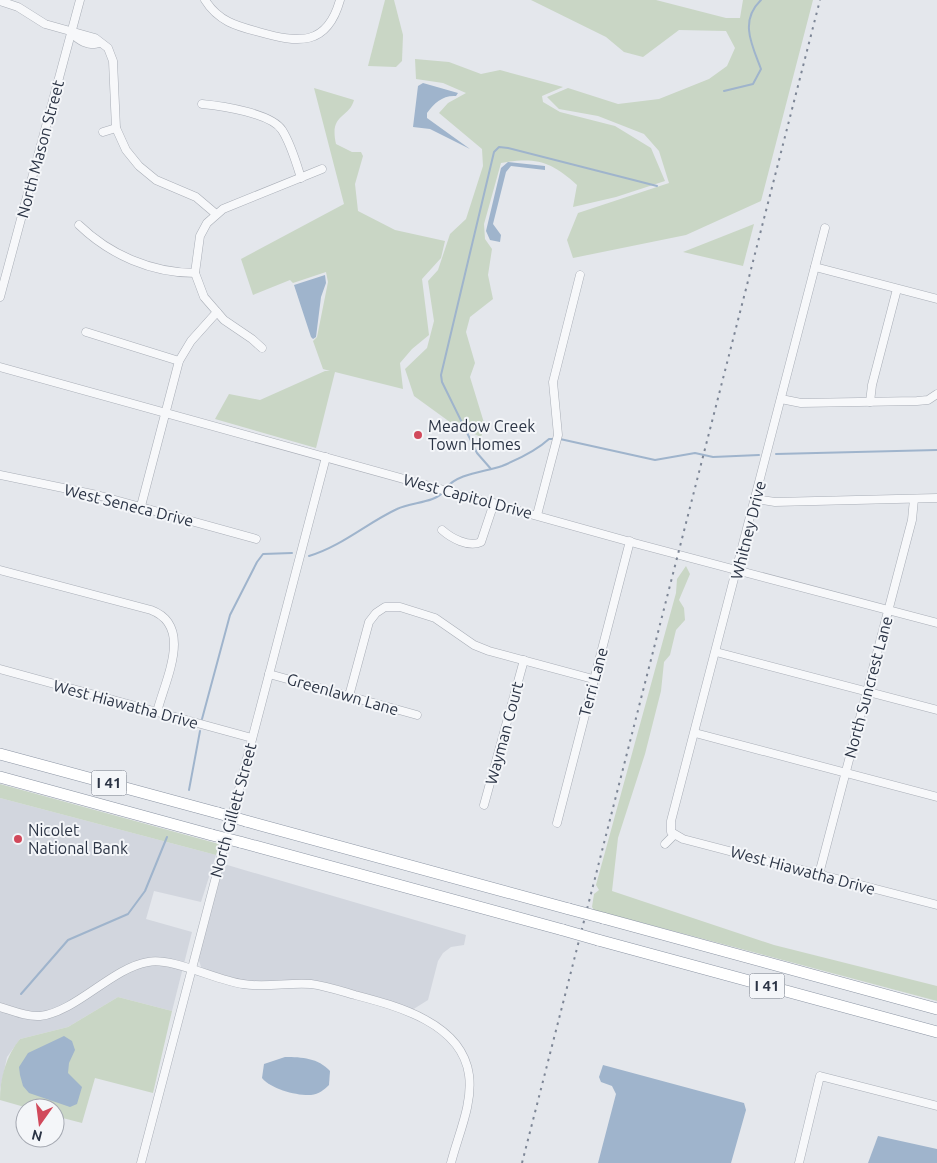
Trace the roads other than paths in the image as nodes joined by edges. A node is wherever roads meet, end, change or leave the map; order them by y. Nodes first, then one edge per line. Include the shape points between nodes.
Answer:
1 (80, 0) edge
2 (205, 0) edge
3 (340, 0) edge
4 (0, 1) edge
5 (71, 33) junction
6 (202, 104) dead end
7 (116, 128) junction
8 (104, 132) dead end
9 (322, 169) dead end
10 (301, 178) junction
11 (216, 214) junction
12 (79, 225) dead end
13 (825, 228) dead end
14 (815, 267) junction
15 (195, 273) junction
16 (580, 275) dead end
17 (897, 288) junction
18 (0, 297) edge
19 (937, 299) edge
20 (217, 312) junction
21 (86, 332) dead end
22 (262, 348) dead end
23 (179, 361) junction
24 (0, 367) edge
25 (937, 394) edge
26 (781, 399) junction
27 (870, 402) junction
28 (166, 413) junction
29 (326, 457) junction
30 (0, 475) edge
31 (914, 498) junction
32 (937, 498) edge
33 (756, 499) junction
34 (494, 503) junction
35 (141, 506) junction
36 (537, 515) junction
37 (442, 530) dead end
38 (256, 539) dead end
39 (630, 541) junction
40 (0, 570) edge
41 (737, 570) junction
42 (888, 610) junction
43 (937, 623) edge
44 (716, 652) junction
45 (524, 660) junction
46 (0, 669) edge
47 (269, 674) junction
48 (593, 679) junction
49 (866, 691) junction
50 (349, 696) junction
51 (937, 710) edge
52 (157, 712) junction
53 (417, 715) dead end
54 (695, 733) junction
55 (252, 738) junction
56 (0, 754) edge
57 (845, 772) junction
58 (0, 777) edge
59 (937, 796) edge
60 (484, 805) dead end
61 (557, 823) dead end
62 (673, 833) junction
63 (665, 844) dead end
64 (819, 874) junction
65 (937, 905) edge
66 (191, 970) junction
67 (0, 1007) edge
68 (937, 1009) edge
69 (937, 1032) edge
70 (937, 1106) edge
71 (144, 1162) edge
72 (450, 1163) edge
73 (800, 1163) edge

1 - 5 street, North Mason Street
2 - 3 street via 214,13 228,23 294,41 310,38 324,30 334,19
4 - 5 street via 18,7 38,22
5 - 7 street via 79,41 93,45 99,43 108,48 113,61
5 - 18 street, North Mason Street
6 - 10 street via 221,106 277,124
7 - 8 street
7 - 11 street via 126,150 146,173 196,197
9 - 10 street
10 - 11 street via 233,204
11 - 15 street via 200,236
12 - 15 street via 88,234 142,265 166,272
13 - 14 street, Whitney Drive
14 - 17 street
14 - 26 street, Whitney Drive
15 - 20 street via 204,297
16 - 36 street via 553,382 557,439
17 - 19 street
17 - 27 street
20 - 22 street
20 - 23 street via 191,341
21 - 23 street
23 - 28 street
24 - 28 street, West Capitol Drive
25 - 27 street via 923,401
26 - 27 street via 801,403
26 - 33 street, Whitney Drive
28 - 29 street, West Capitol Drive
28 - 35 street
29 - 34 street, West Capitol Drive
29 - 47 street, North Gillett Street
30 - 35 street, West Seneca Drive
31 - 32 street
31 - 33 street via 775,502
31 - 42 street, North Suncrest Lane via 912,520
33 - 41 street, Whitney Drive
34 - 36 street, West Capitol Drive
34 - 37 street via 481,542 472,544 452,538
35 - 38 street, West Seneca Drive
36 - 39 street, West Capitol Drive
39 - 41 street, West Capitol Drive
39 - 48 street, Terri Lane
40 - 52 street via 150,610 167,618 173,627 175,642
41 - 42 street, West Capitol Drive
41 - 44 street, Whitney Drive
42 - 43 street, West Capitol Drive
42 - 49 street, North Suncrest Lane
44 - 49 street
44 - 54 street, Whitney Drive
45 - 48 street
45 - 50 street via 482,649 430,616 400,607 386,607 376,612 369,622
45 - 60 street, Wayman Court
46 - 52 street, West Hiawatha Drive
47 - 50 street, Greenlawn Lane
47 - 55 street, North Gillett Street
48 - 61 street, Terri Lane
49 - 51 street
49 - 57 street, North Suncrest Lane
50 - 53 street, Greenlawn Lane
52 - 55 street, West Hiawatha Drive
54 - 57 street
54 - 62 street, Whitney Drive via 671,821
55 - 66 street, North Gillett Street
56 - 68 highway, I 41, bridge
57 - 59 street
57 - 64 street, North Suncrest Lane
58 - 69 highway, I 41, bridge
62 - 63 street
62 - 64 street, West Hiawatha Drive
64 - 65 street, West Hiawatha Drive
66 - 67 street via 149,961 47,1014 27,1015
66 - 71 street, North Gillett Street
66 - 72 street via 244,984 325,987 403,1009 447,1035 463,1056 470,1080 466,1109
70 - 73 street via 820,1076

